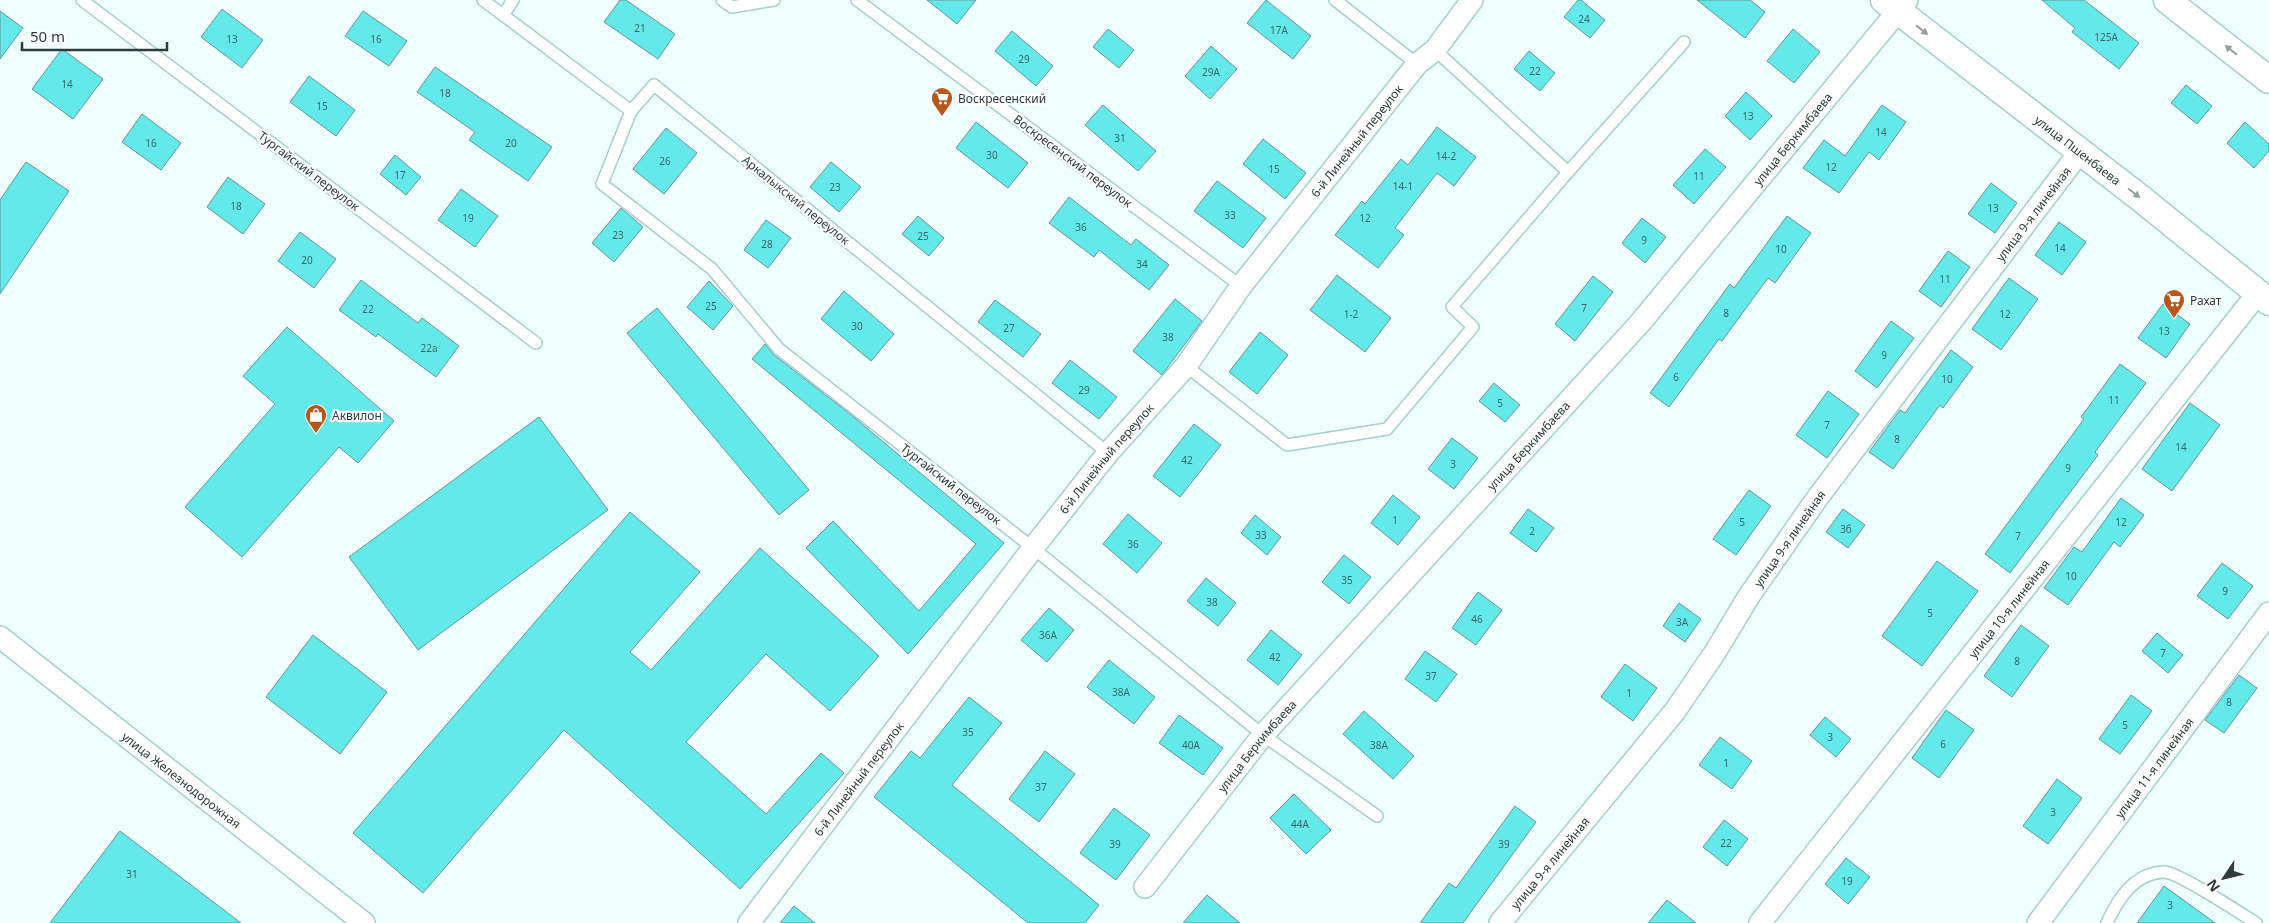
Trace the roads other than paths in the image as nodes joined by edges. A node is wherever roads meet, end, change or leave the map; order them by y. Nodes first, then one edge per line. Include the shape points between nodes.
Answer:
1 (82, 0) edge
2 (483, 0) edge
3 (513, 0) edge
4 (722, 0) edge
5 (774, 0) edge
6 (857, 0) edge
7 (1335, 0) edge
8 (1472, 0) edge
9 (2167, 0) edge
10 (1896, 4) edge
11 (503, 15) junction
12 (1684, 42) dead end
13 (1435, 50) junction
14 (1417, 64) junction
15 (2269, 80) edge
16 (631, 111) junction
17 (2079, 152) junction
18 (1568, 172) junction
19 (1240, 286) junction
20 (2264, 298) edge
21 (536, 343) dead end
22 (1186, 366) junction
23 (1108, 453) junction
24 (1033, 548) junction
25 (2269, 613) edge
26 (0, 637) edge
27 (1263, 736) junction
28 (1377, 816) dead end
29 (1145, 887) dead end
30 (364, 923) edge
31 (749, 923) edge
32 (1500, 923) edge
33 (1760, 923) edge
34 (2038, 923) edge
35 (2107, 923) edge
36 (2256, 923) edge

1 - 21 lane, Тургайский переулок
2 - 11 lane
3 - 11 lane
4 - 5 lane via 732,7
6 - 19 lane, Воскресенский переулок
7 - 14 lane
8 - 13 street, 6-й Линейный переулок
15 -> 9 street
10 -> 17 street, улица Пшенбаева
10 - 27 street, улица Беркимбаева via 1640,323
11 - 16 lane
12 - 18 lane
13 - 14 street, 6-й Линейный переулок
13 - 18 lane
14 - 19 street, 6-й Линейный переулок
16 - 23 lane, Аркалыкский переулок via 654,86
16 - 24 lane, Тургайский переулок via 602,184 712,268 779,349
17 -> 20 street, улица Пшенбаева
17 - 32 street, улица 9-я линейная via 1818,497 1675,711
18 - 22 lane via 1452,307 1473,327 1387,429 1287,445
19 - 22 street, 6-й Линейный переулок
20 - 33 street, улица 10-я линейная
22 - 23 street, 6-й Линейный переулок
23 - 24 street, 6-й Линейный переулок
24 - 27 lane, Тургайский переулок
24 - 31 street, 6-й Линейный переулок
25 - 34 street, улица 11-я линейная
26 - 30 street, улица Железнодорожная
27 - 28 lane, Тургайский переулок
27 - 29 street, улица Беркимбаева
35 - 36 lane via 2117,902 2140,877 2166,872

